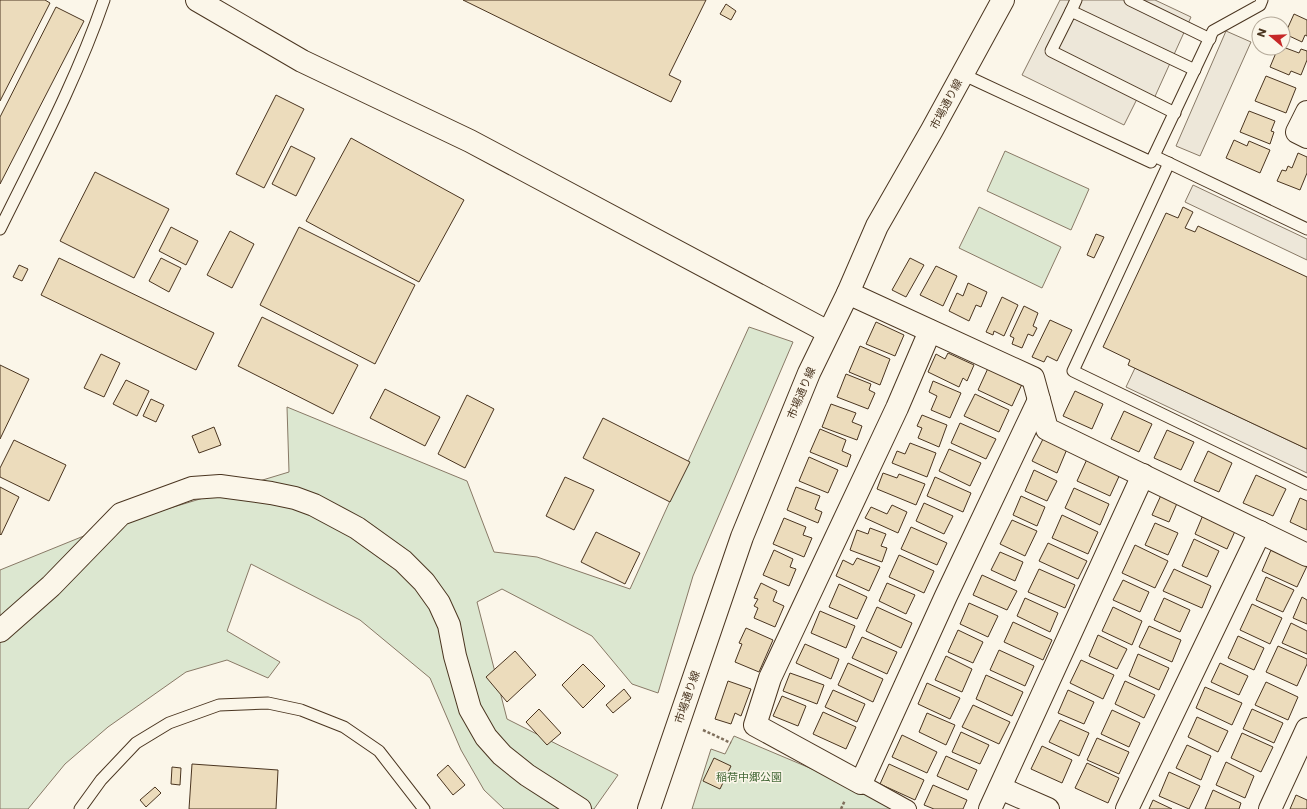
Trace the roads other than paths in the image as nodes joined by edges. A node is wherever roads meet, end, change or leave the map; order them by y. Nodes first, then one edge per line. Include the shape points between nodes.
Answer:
1 (104, 0) edge
2 (198, 0) edge
3 (1003, 0) edge
4 (1076, 0) edge
5 (1130, 0) edge
6 (1262, 0) edge
7 (1071, 11) junction
8 (1210, 39) junction
9 (1194, 70) junction
10 (962, 74) junction
11 (1307, 112) edge
12 (1175, 113) junction
13 (1307, 137) edge
14 (1154, 156) junction
15 (1169, 163) junction
16 (0, 229) edge
17 (1307, 229) edge
18 (848, 293) junction
19 (828, 332) junction
20 (930, 332) junction
21 (1039, 400) junction
22 (1143, 475) junction
23 (1307, 484) edge
24 (1260, 532) junction
25 (1307, 554) edge
26 (0, 631) edge
27 (1307, 729) edge
28 (861, 783) junction
29 (1000, 788) junction
30 (80, 809) edge
31 (424, 809) edge
32 (580, 809) edge
33 (649, 809) edge
34 (908, 809) edge
35 (990, 809) edge
36 (1048, 809) edge
37 (1127, 809) edge
38 (1270, 809) edge

1 - 16 lane via 94,30
2 - 19 street via 302,61 470,141
3 - 10 street, 市場通り線
4 - 7 lane
5 - 8 lane
6 - 8 lane via 1260,5 1213,31
7 - 9 lane
7 - 12 lane via 1051,51
8 - 9 lane
9 - 12 lane
10 - 14 lane via 1151,162
10 - 18 street, 市場通り線 via 877,226
11 - 13 street via 1297,132
12 - 14 lane
14 - 15 lane
15 - 17 lane
15 - 23 lane via 1073,371
18 - 19 street, 市場通り線
18 - 20 street
19 - 33 street, 市場通り線 via 742,537
20 - 21 street via 1033,378
20 - 28 street via 770,678 755,725
21 - 22 street via 1047,429
21 - 28 street
22 - 24 street
22 - 29 street
24 - 25 street
24 - 37 street
26 - 32 street via 51,586 121,514 192,488 220,486 294,498 314,505 357,528 403,562 424,582 439,603 449,625 470,710 486,737 527,775
27 - 38 street
28 - 34 street
29 - 35 street
29 - 36 street
30 - 31 lane via 136,743 169,723 220,705 268,703 301,710 344,727 379,751

